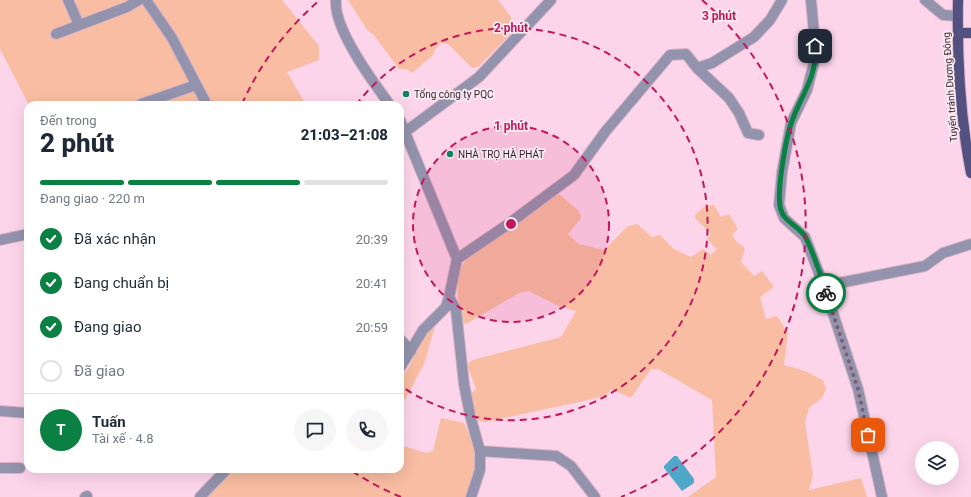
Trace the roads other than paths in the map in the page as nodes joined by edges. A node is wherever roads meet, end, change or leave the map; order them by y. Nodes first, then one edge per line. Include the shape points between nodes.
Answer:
1 (68, 0) edge
2 (139, 0) edge
3 (146, 0) edge
4 (336, 0) edge
5 (551, 0) edge
6 (782, 0) edge
7 (811, 0) edge
8 (925, 0) edge
9 (958, 0) edge
10 (958, 16) junction
11 (80, 25) junction
12 (958, 33) junction
13 (971, 33) edge
14 (56, 34) dead end
15 (697, 68) junction
16 (196, 85) junction
17 (150, 101) edge
18 (205, 101) edge
19 (387, 101) edge
20 (404, 132) edge
21 (404, 135) edge
22 (759, 135) dead end
23 (971, 173) edge
24 (24, 235) edge
25 (0, 240) edge
26 (971, 244) edge
27 (457, 259) junction
28 (824, 286) junction
29 (449, 297) junction
30 (404, 343) edge
31 (411, 351) junction
32 (404, 362) edge
33 (0, 411) edge
34 (24, 413) edge
35 (480, 451) junction
36 (0, 468) edge
37 (20, 468) dead end
38 (223, 473) edge
39 (200, 497) edge
40 (471, 497) edge
41 (595, 497) edge
42 (882, 497) edge

1 - 11 street
2 - 11 street
3 - 16 street via 172,38
4 - 19 street via 337,17 345,36
5 - 20 street via 479,76
6 - 15 street via 770,20 754,37 712,63
7 - 28 street via 816,55 807,90 791,123 779,205 784,218 805,237
8 - 10 street via 944,15
9 - 10 main road, Tuyến tránh Dương Đông
10 - 12 main road, Tuyến tránh Dương Đông
11 - 14 street
12 - 13 main road
12 - 23 main road, Tuyến tránh Dương Đông via 965,140
15 - 22 street via 729,98 748,134
15 - 27 street via 686,54 670,55 605,132 574,175
16 - 17 street
16 - 18 street
21 - 27 street
24 - 25 street
26 - 28 street via 943,253 926,266
27 - 29 street
28 - 42 street via 858,389
29 - 31 street via 446,307 423,330
29 - 35 street via 456,310 464,384
30 - 31 street
31 - 32 street
33 - 34 street
35 - 40 street via 480,470
35 - 41 street via 556,456 572,466
36 - 37 street
38 - 39 street

